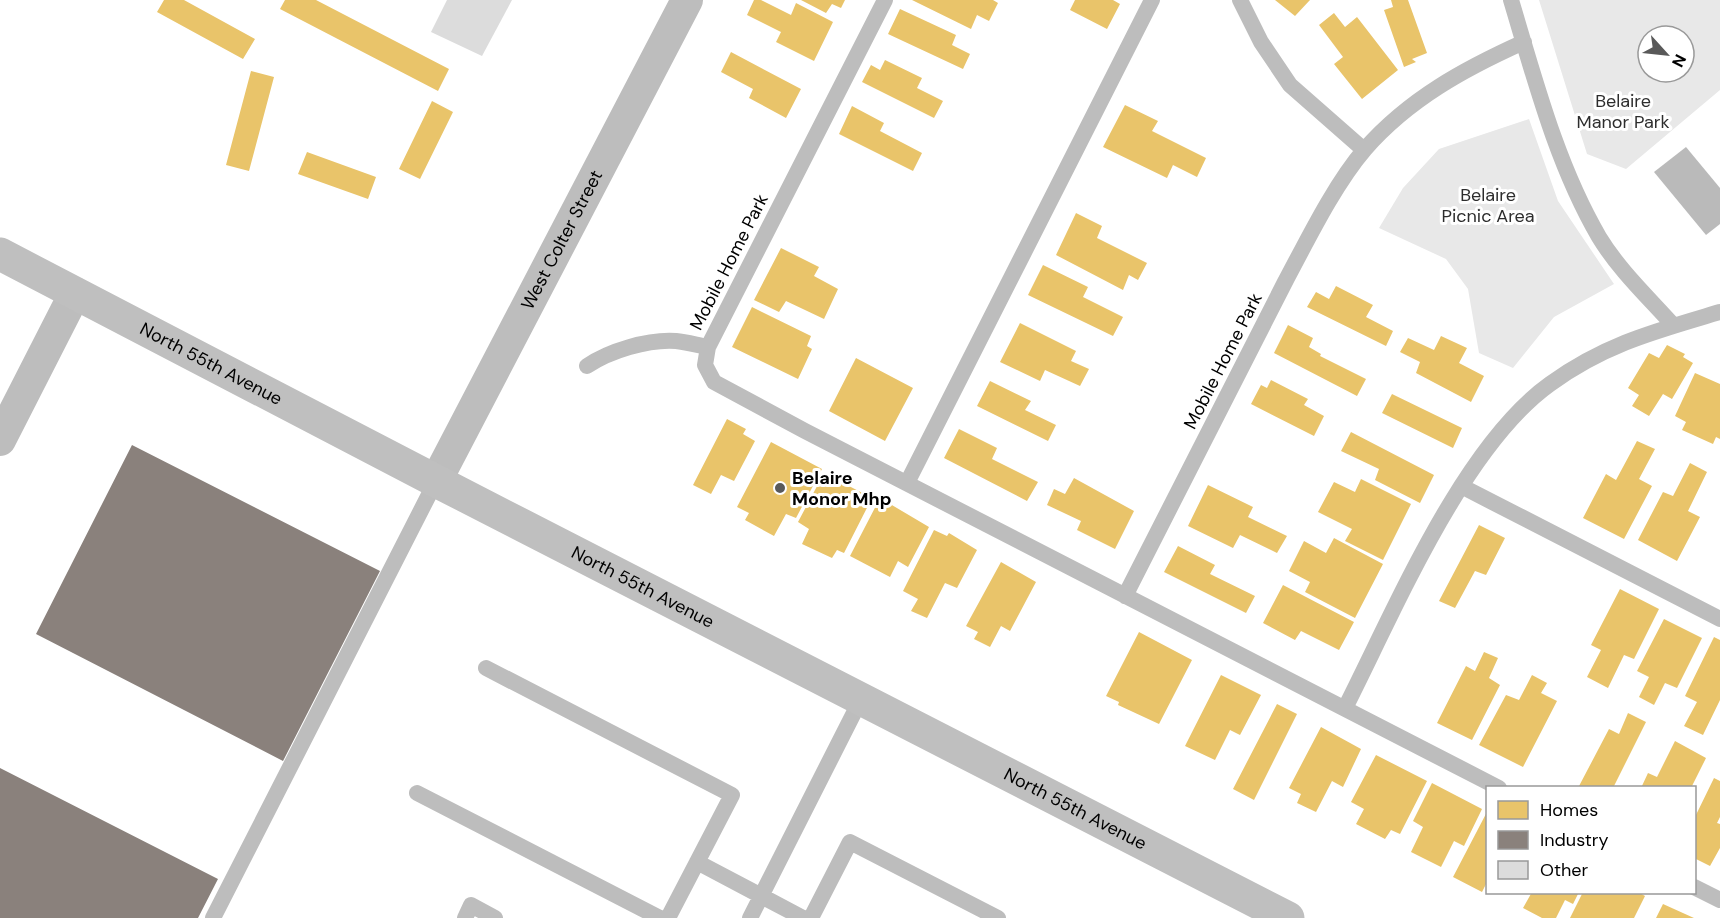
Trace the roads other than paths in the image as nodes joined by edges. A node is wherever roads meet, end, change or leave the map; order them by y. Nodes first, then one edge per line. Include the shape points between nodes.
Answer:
1 (687, 0) edge
2 (885, 0) edge
3 (1152, 0) edge
4 (1240, 0) edge
5 (1511, 0) edge
6 (1524, 42) junction
7 (1364, 150) junction
8 (0, 254) edge
9 (75, 293) junction
10 (1720, 312) edge
11 (1673, 326) junction
12 (708, 347) junction
13 (587, 366) dead end
14 (0, 440) edge
15 (436, 481) junction
16 (907, 483) junction
17 (1463, 487) junction
18 (1125, 596) junction
19 (1720, 619) edge
20 (486, 668) dead end
21 (861, 699) junction
22 (1345, 708) junction
23 (1495, 786) edge
24 (417, 793) dead end
25 (697, 862) junction
26 (1696, 888) edge
27 (761, 896) junction
28 (1720, 900) edge
29 (213, 918) edge
30 (465, 918) edge
31 (495, 918) edge
32 (660, 918) edge
33 (668, 918) edge
34 (750, 918) edge
35 (803, 918) edge
36 (811, 918) edge
37 (999, 918) edge
38 (1288, 918) edge

1 - 15 street, West Colter Street
2 - 12 lane, Mobile Home Park
3 - 16 lane
4 - 7 lane via 1261,42 1290,85
5 - 6 lane
6 - 7 lane, Mobile Home Park via 1444,82 1405,110
6 - 11 lane via 1575,190 1599,237
7 - 18 lane, Mobile Home Park via 1284,282
8 - 9 street, North 55th Avenue
9 - 14 street
9 - 15 street, North 55th Avenue
10 - 11 lane
11 - 17 lane via 1623,341 1548,385 1516,415 1478,461
12 - 13 lane via 674,341 645,345 602,356
12 - 16 lane, Mobile Home Park via 705,365 714,382
15 - 21 street, North 55th Avenue
15 - 29 lane
16 - 18 lane, Mobile Home Park
17 - 19 lane
17 - 22 lane via 1426,549
18 - 22 lane, Mobile Home Park
20 - 25 lane via 732,795
21 - 27 lane
21 - 38 street, North 55th Avenue
22 - 23 lane, Mobile Home Park
24 - 32 lane
25 - 27 lane
25 - 33 lane
26 - 28 lane
27 - 34 lane
27 - 35 lane
30 - 31 lane via 471,905
36 - 37 lane via 850,842

